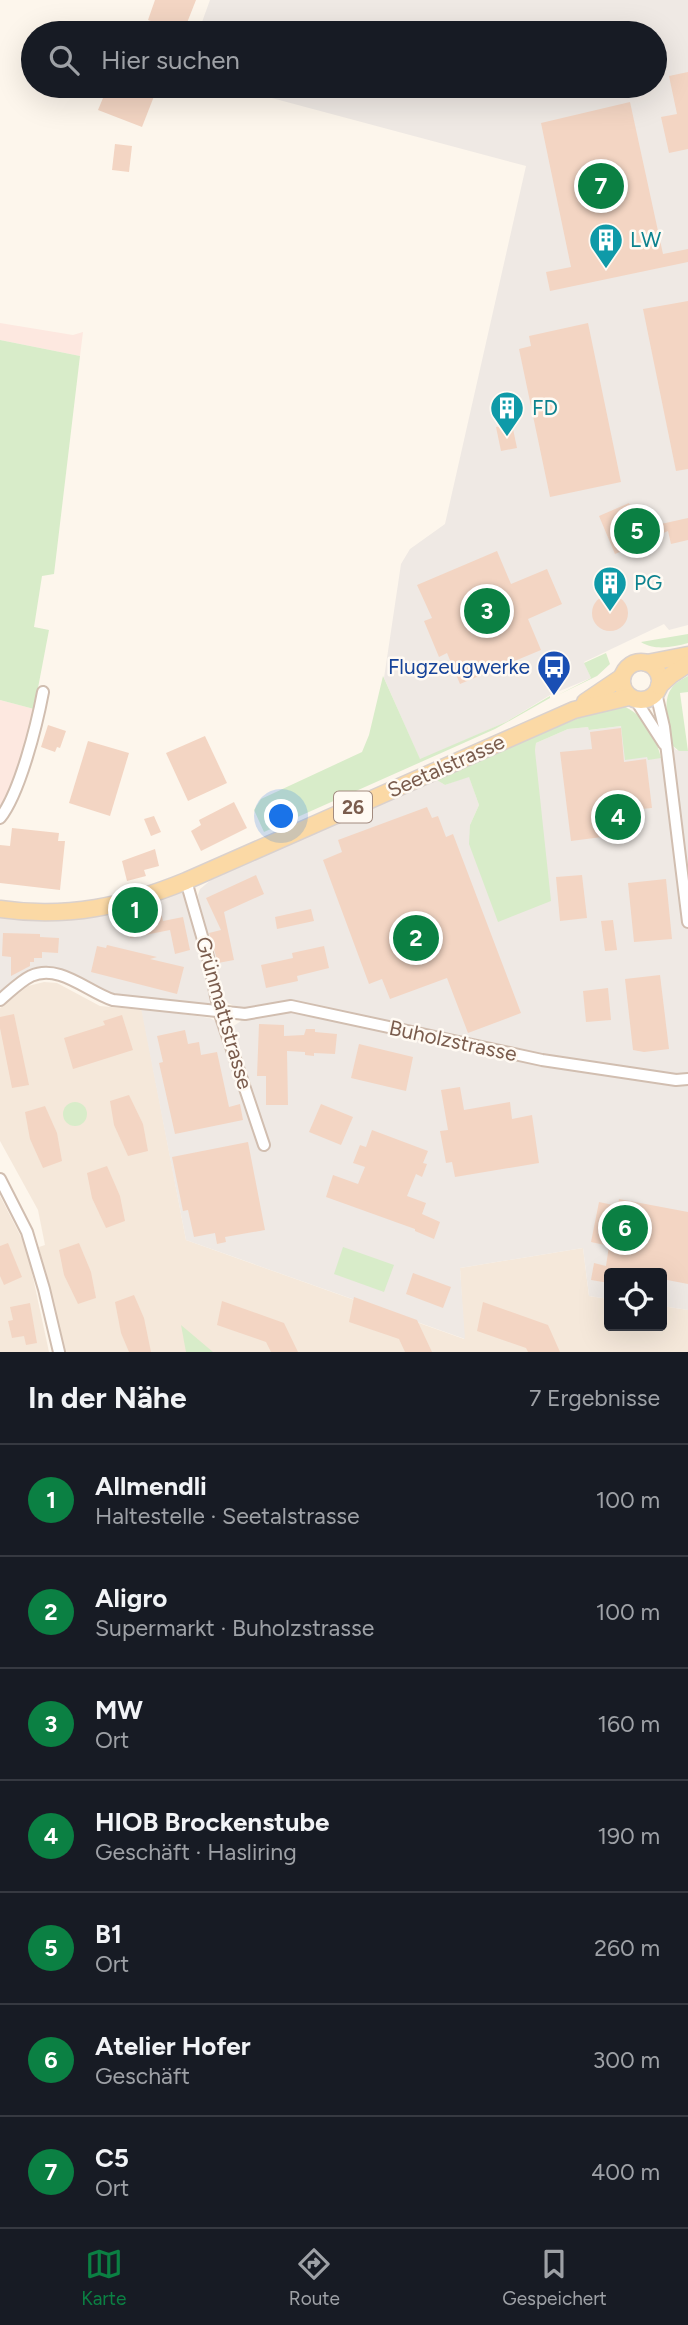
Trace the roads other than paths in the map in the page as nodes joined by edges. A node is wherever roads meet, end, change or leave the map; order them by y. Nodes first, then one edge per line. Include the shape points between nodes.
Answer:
1 (688, 655) edge
2 (647, 663) junction
3 (688, 664) edge
4 (622, 677) junction
5 (657, 690) junction
6 (43, 692) dead end
7 (632, 698) junction
8 (574, 710) junction
9 (666, 746) junction
10 (0, 818) edge
11 (186, 881) junction
12 (0, 909) edge
13 (688, 922) edge
14 (0, 1000) edge
15 (219, 1011) junction
16 (688, 1079) edge
17 (264, 1144) dead end
18 (0, 1179) edge
19 (59, 1352) edge

1 - 2 main road
2 - 4 main road via 632,664
2 - 5 main road via 657,672
3 - 5 main road
4 - 7 main road via 624,690
4 - 8 main road, Seetalstrasse / 26
5 - 7 main road via 646,700
5 - 9 street
6 - 10 street via 23,766
7 - 8 main road, Seetalstrasse / 26
7 - 9 street
8 - 11 main road, Seetalstrasse / 26
9 - 13 street
11 - 12 main road, Seetalstrasse / 26 via 104,908 41,913
11 - 15 street, Grünmattstrasse
14 - 15 street, Buholzstrasse via 29,977 44,972 113,1000
15 - 16 street, Buholzstrasse via 245,1014 291,1006 542,1060
15 - 17 street, Grünmattstrasse
18 - 19 street via 27,1232

